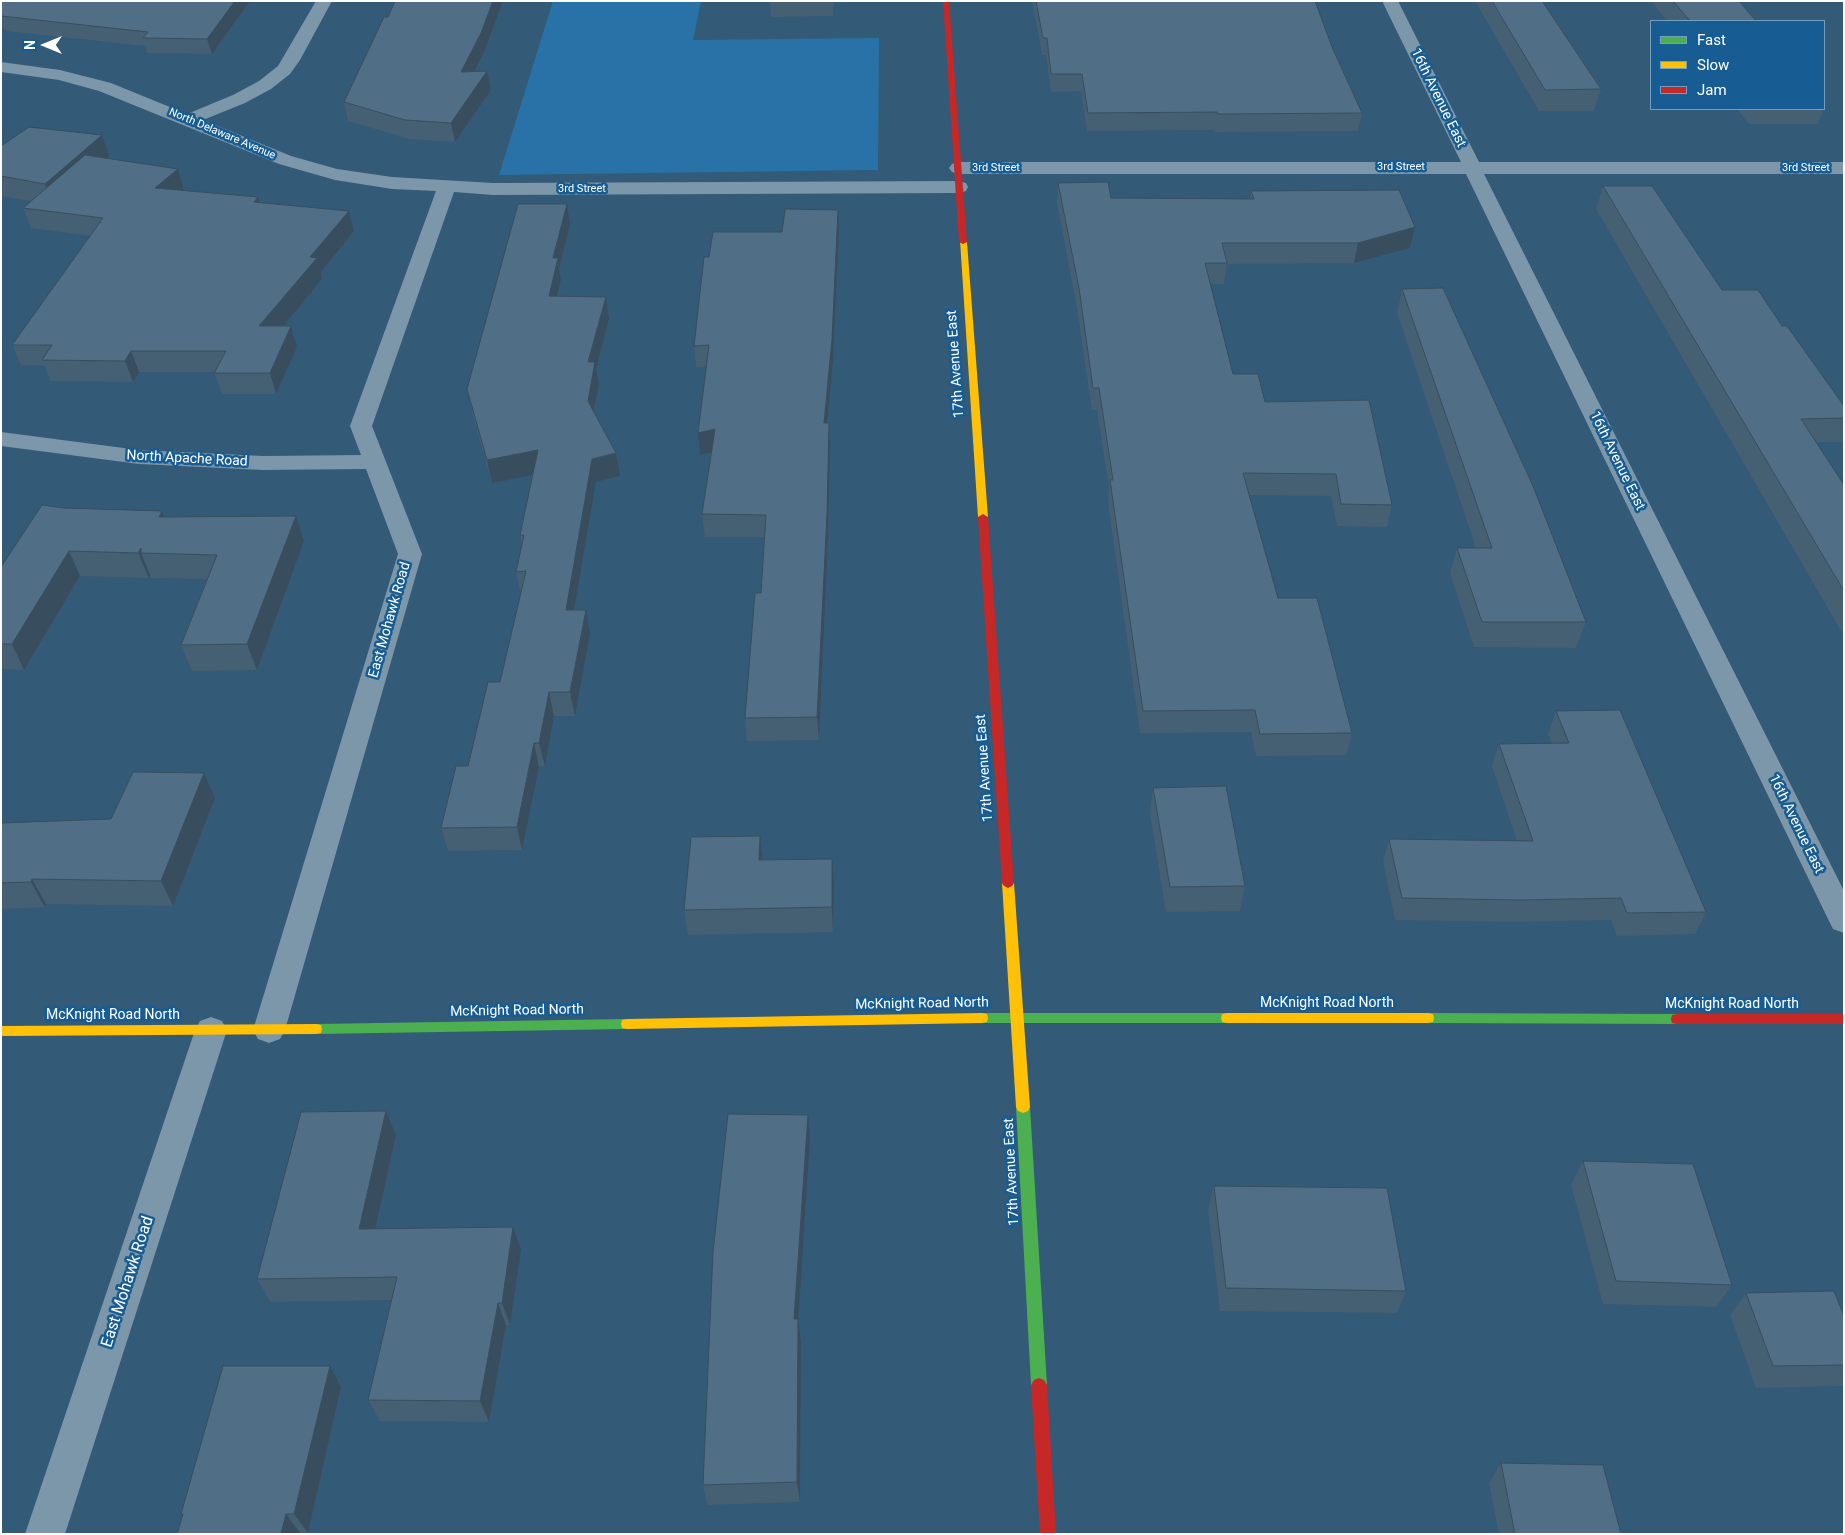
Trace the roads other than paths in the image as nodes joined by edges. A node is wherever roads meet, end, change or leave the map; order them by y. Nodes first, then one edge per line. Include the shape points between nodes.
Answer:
1 (324, 1) edge
2 (946, 1) edge
3 (1390, 1) edge
4 (1, 67) edge
5 (188, 120) junction
6 (1472, 167) junction
7 (958, 168) junction
8 (1844, 168) edge
9 (959, 187) junction
10 (446, 188) junction
11 (1, 439) edge
12 (374, 462) junction
13 (1844, 921) edge
14 (1018, 1017) junction
15 (1844, 1019) edge
16 (211, 1030) junction
17 (269, 1030) junction
18 (1, 1031) edge
19 (45, 1534) edge
20 (1048, 1534) edge

1 - 5 street via 284,70 239,99
2 - 7 street, 17th Avenue East
3 - 6 street, 16th Avenue East
4 - 5 street, North Delaware Avenue via 60,75 105,87
5 - 10 street, North Delaware Avenue via 271,155 335,174
6 - 7 street, 3rd Street
6 - 8 street, 3rd Street
6 - 13 street, 16th Avenue East
7 - 9 street, 17th Avenue East
9 - 10 street, 3rd Street
9 - 14 street, 17th Avenue East
10 - 12 street, East Mohawk Road via 361,426
11 - 12 street, North Apache Road via 139,457 263,463
12 - 17 street, East Mohawk Road via 410,554
14 - 15 street, McKnight Road North
14 - 17 street, McKnight Road North
14 - 20 street, 17th Avenue East
16 - 17 street, McKnight Road North
16 - 18 street, McKnight Road North
16 - 19 street, East Mohawk Road

